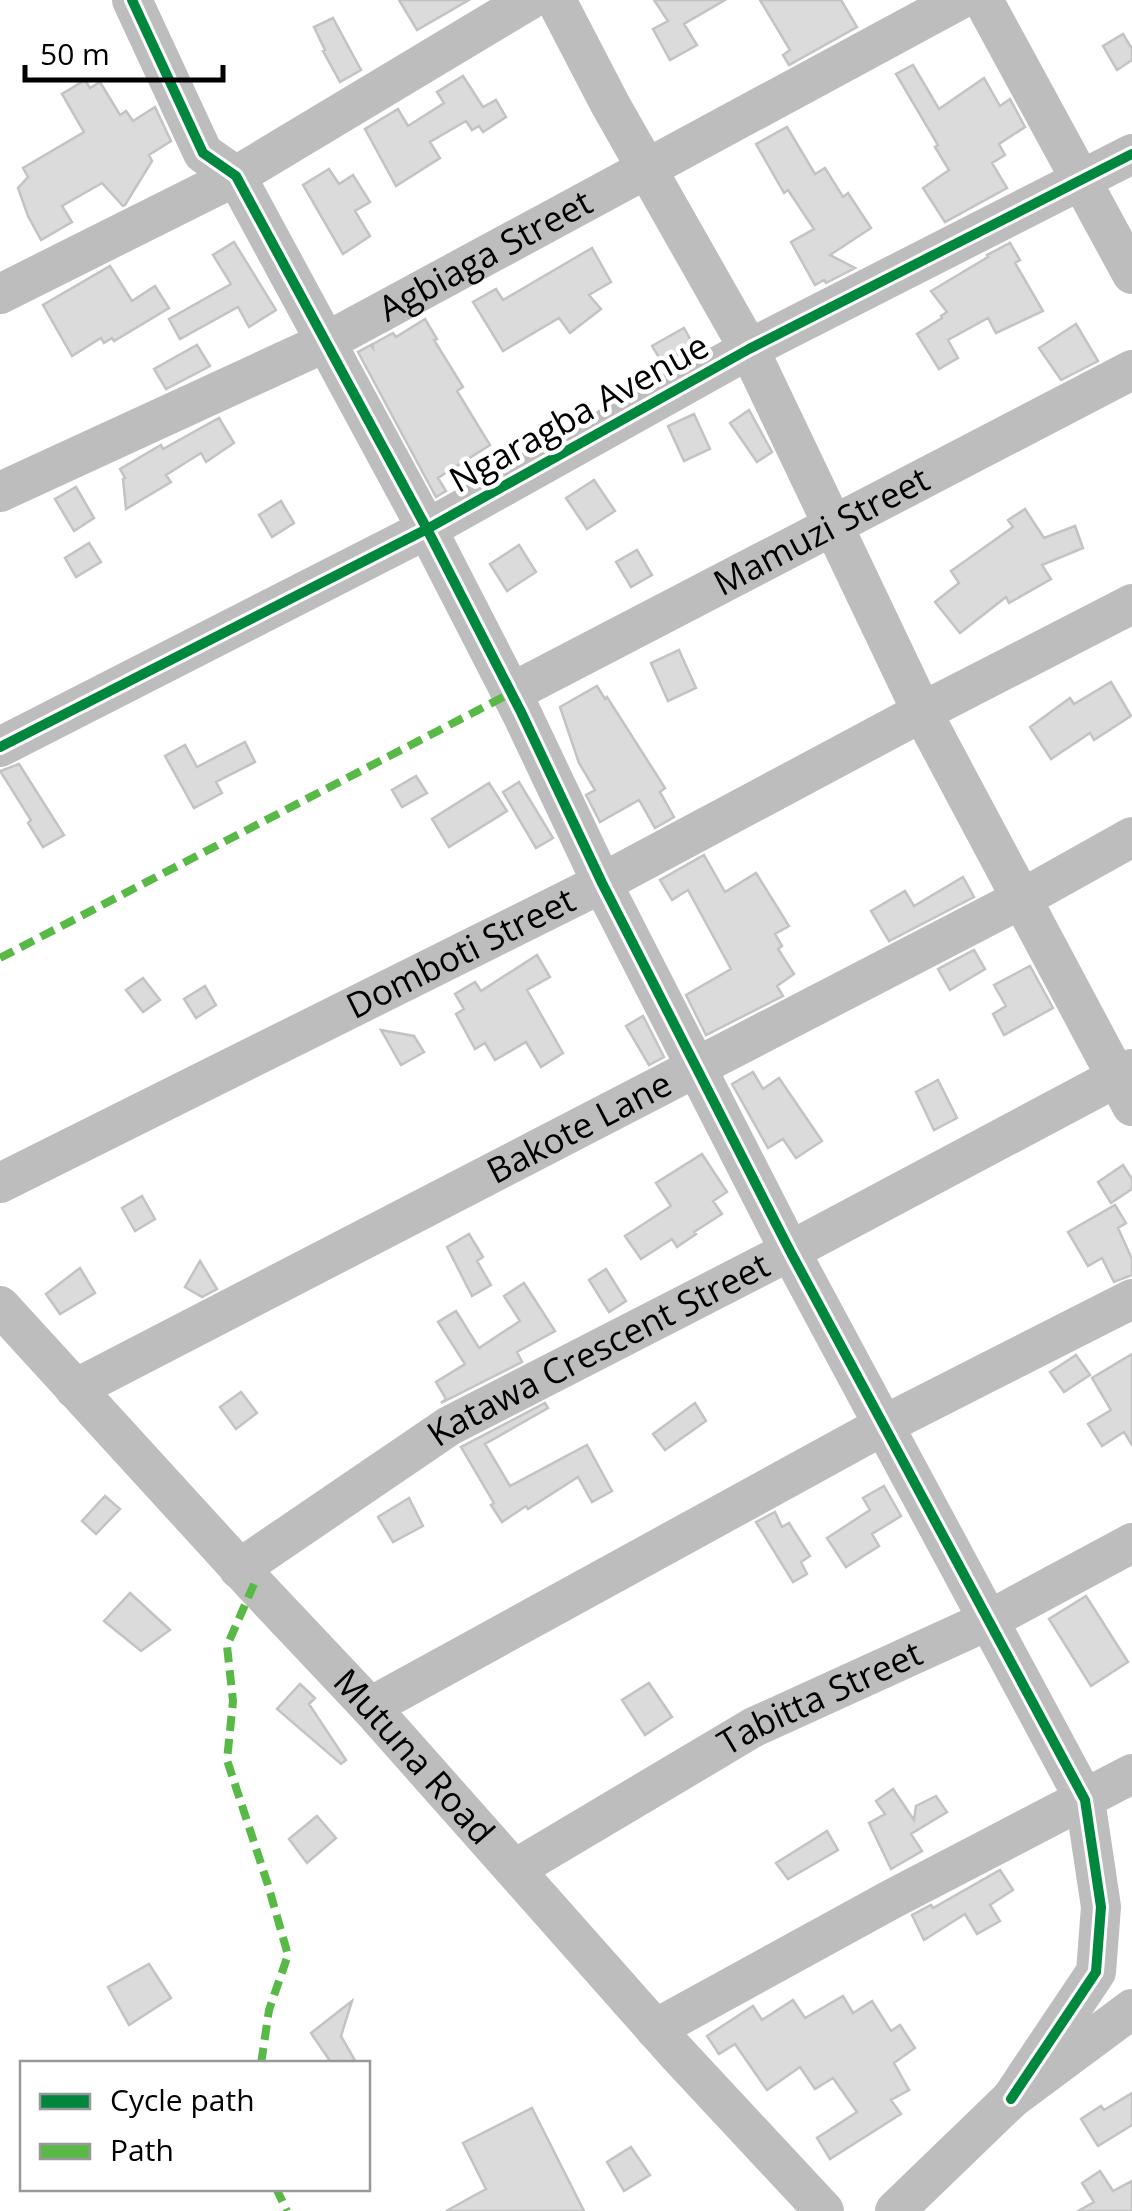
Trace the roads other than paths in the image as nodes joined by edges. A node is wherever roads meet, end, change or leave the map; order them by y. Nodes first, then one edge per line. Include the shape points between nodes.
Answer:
1 (132, 0) edge
2 (529, 0) edge
3 (556, 0) edge
4 (959, 0) edge
5 (982, 0) edge
6 (1132, 154) edge
7 (646, 169) junction
8 (236, 176) junction
9 (1079, 181) junction
10 (1132, 274) edge
11 (0, 294) edge
12 (326, 342) junction
13 (749, 349) junction
14 (1132, 370) edge
15 (0, 492) edge
16 (833, 526) junction
17 (427, 529) junction
18 (1132, 604) edge
19 (511, 694) junction
20 (922, 712) junction
21 (0, 747) edge
22 (1132, 837) edge
23 (602, 883) junction
24 (1022, 899) junction
25 (695, 1068) junction
26 (1127, 1084) edge
27 (0, 1183) edge
28 (790, 1251) junction
29 (1132, 1299) edge
30 (0, 1306) edge
31 (76, 1389) junction
32 (884, 1426) junction
33 (1132, 1542) edge
34 (239, 1569) junction
35 (989, 1620) junction
36 (370, 1706) junction
37 (1132, 1774) edge
38 (1085, 1800) junction
39 (515, 1869) junction
40 (1132, 2009) edge
41 (655, 2029) junction
42 (1011, 2098) junction
43 (824, 2211) edge
44 (895, 2211) edge

1 - 8 street via 203,153
2 - 8 street
3 - 7 street
4 - 7 street, Agbiaga Street
5 - 9 street
6 - 9 street, Ngaragba Avenue
7 - 12 street, Agbiaga Street
7 - 13 street
8 - 11 street
8 - 12 street
9 - 10 street
9 - 13 street, Ngaragba Avenue
12 - 15 street, Agbiaga Street
12 - 17 street
13 - 16 street
13 - 17 street, Ngaragba Avenue
14 - 16 street, Mamuzi Street
16 - 19 street, Mamuzi Street
16 - 20 street
17 - 19 street
17 - 21 street, Ngaragba Avenue
18 - 20 street, Domboti Street
19 - 23 street
20 - 23 street, Domboti Street
20 - 24 street
22 - 24 street, Bakote Lane
23 - 25 street
23 - 27 street, Domboti Street
24 - 25 street, Bakote Lane
24 - 26 street
25 - 28 street
25 - 31 street, Bakote Lane
26 - 28 street, Katawa Crescent Street
28 - 32 street
28 - 34 street, Katawa Crescent Street via 449,1426
29 - 32 street
30 - 31 street, Mutuna Road
31 - 34 street, Mutuna Road
32 - 35 street
32 - 36 street
33 - 35 street, Tabitta Street
34 - 36 street, Mutuna Road
35 - 38 street
35 - 39 street, Tabitta Street via 754,1727
36 - 39 street, Mutuna Road
37 - 38 street
38 - 41 street
38 - 42 street via 1101,1907 1096,1972
39 - 41 street, Mutuna Road
40 - 42 street
41 - 43 street, Mutuna Road
42 - 44 street

